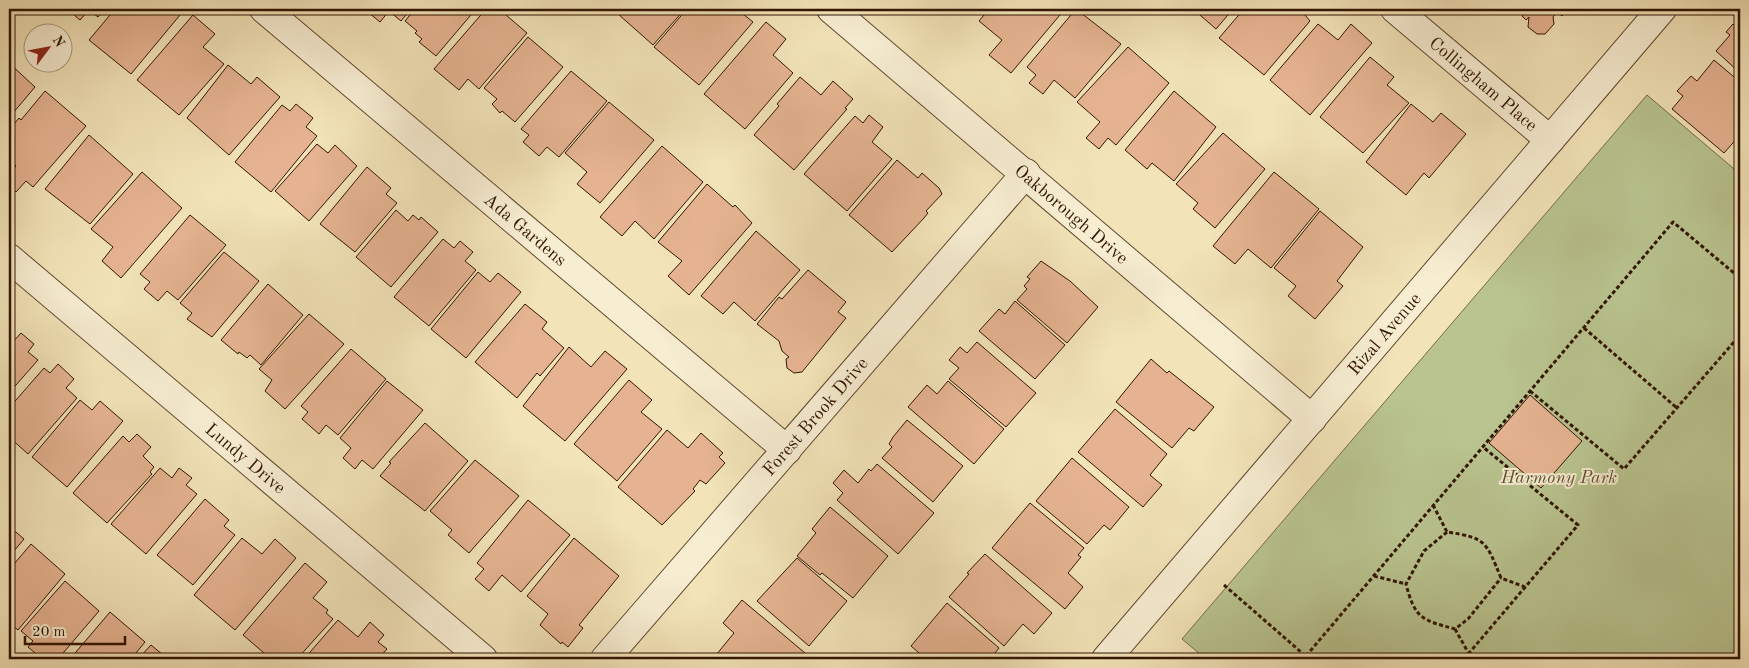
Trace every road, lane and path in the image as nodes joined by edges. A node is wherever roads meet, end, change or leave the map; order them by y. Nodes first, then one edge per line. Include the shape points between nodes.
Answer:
1 (264, 9) edge
2 (831, 9) edge
3 (1395, 9) edge
4 (1662, 9) edge
5 (1550, 140) junction
6 (1026, 173) junction
7 (9, 258) edge
8 (1740, 278) edge
9 (1584, 328) junction
10 (1740, 335) edge
11 (1530, 391) junction
12 (1677, 408) junction
13 (1312, 419) junction
14 (1483, 447) junction
15 (787, 450) junction
16 (1433, 505) junction
17 (1447, 532) junction
18 (1374, 576) junction
19 (1501, 578) junction
20 (1406, 584) junction
21 (1224, 585) dead end
22 (1525, 587) junction
23 (1455, 629) junction
24 (1469, 654) junction
25 (1306, 656) junction
26 (483, 659) edge
27 (605, 659) edge
28 (1106, 659) edge
29 (1309, 659) edge
30 (1464, 659) edge

1 - 15 street, Ada Gardens
2 - 6 street, Oakborough Drive
3 - 5 street, Collingham Place
4 - 5 street, Rizal Avenue
5 - 13 street, Rizal Avenue
6 - 13 street, Oakborough Drive
6 - 15 street, Forest Brook Drive
7 - 26 street, Lundy Drive
8 - 9 path via 1673,222
9 - 11 path
9 - 12 path
10 - 12 path
11 - 12 path via 1624,470
11 - 14 path
13 - 28 street, Rizal Avenue
14 - 16 path
14 - 22 path via 1578,525
15 - 27 street, Forest Brook Drive
16 - 17 path
16 - 18 path
17 - 19 path via 1475,536 1489,550
17 - 20 path via 1424,551
18 - 20 path
18 - 25 path
19 - 22 path
19 - 23 path via 1468,619
20 - 23 path via 1412,606 1425,620
21 - 25 path
22 - 24 path
23 - 24 path
24 - 30 path
25 - 29 path

